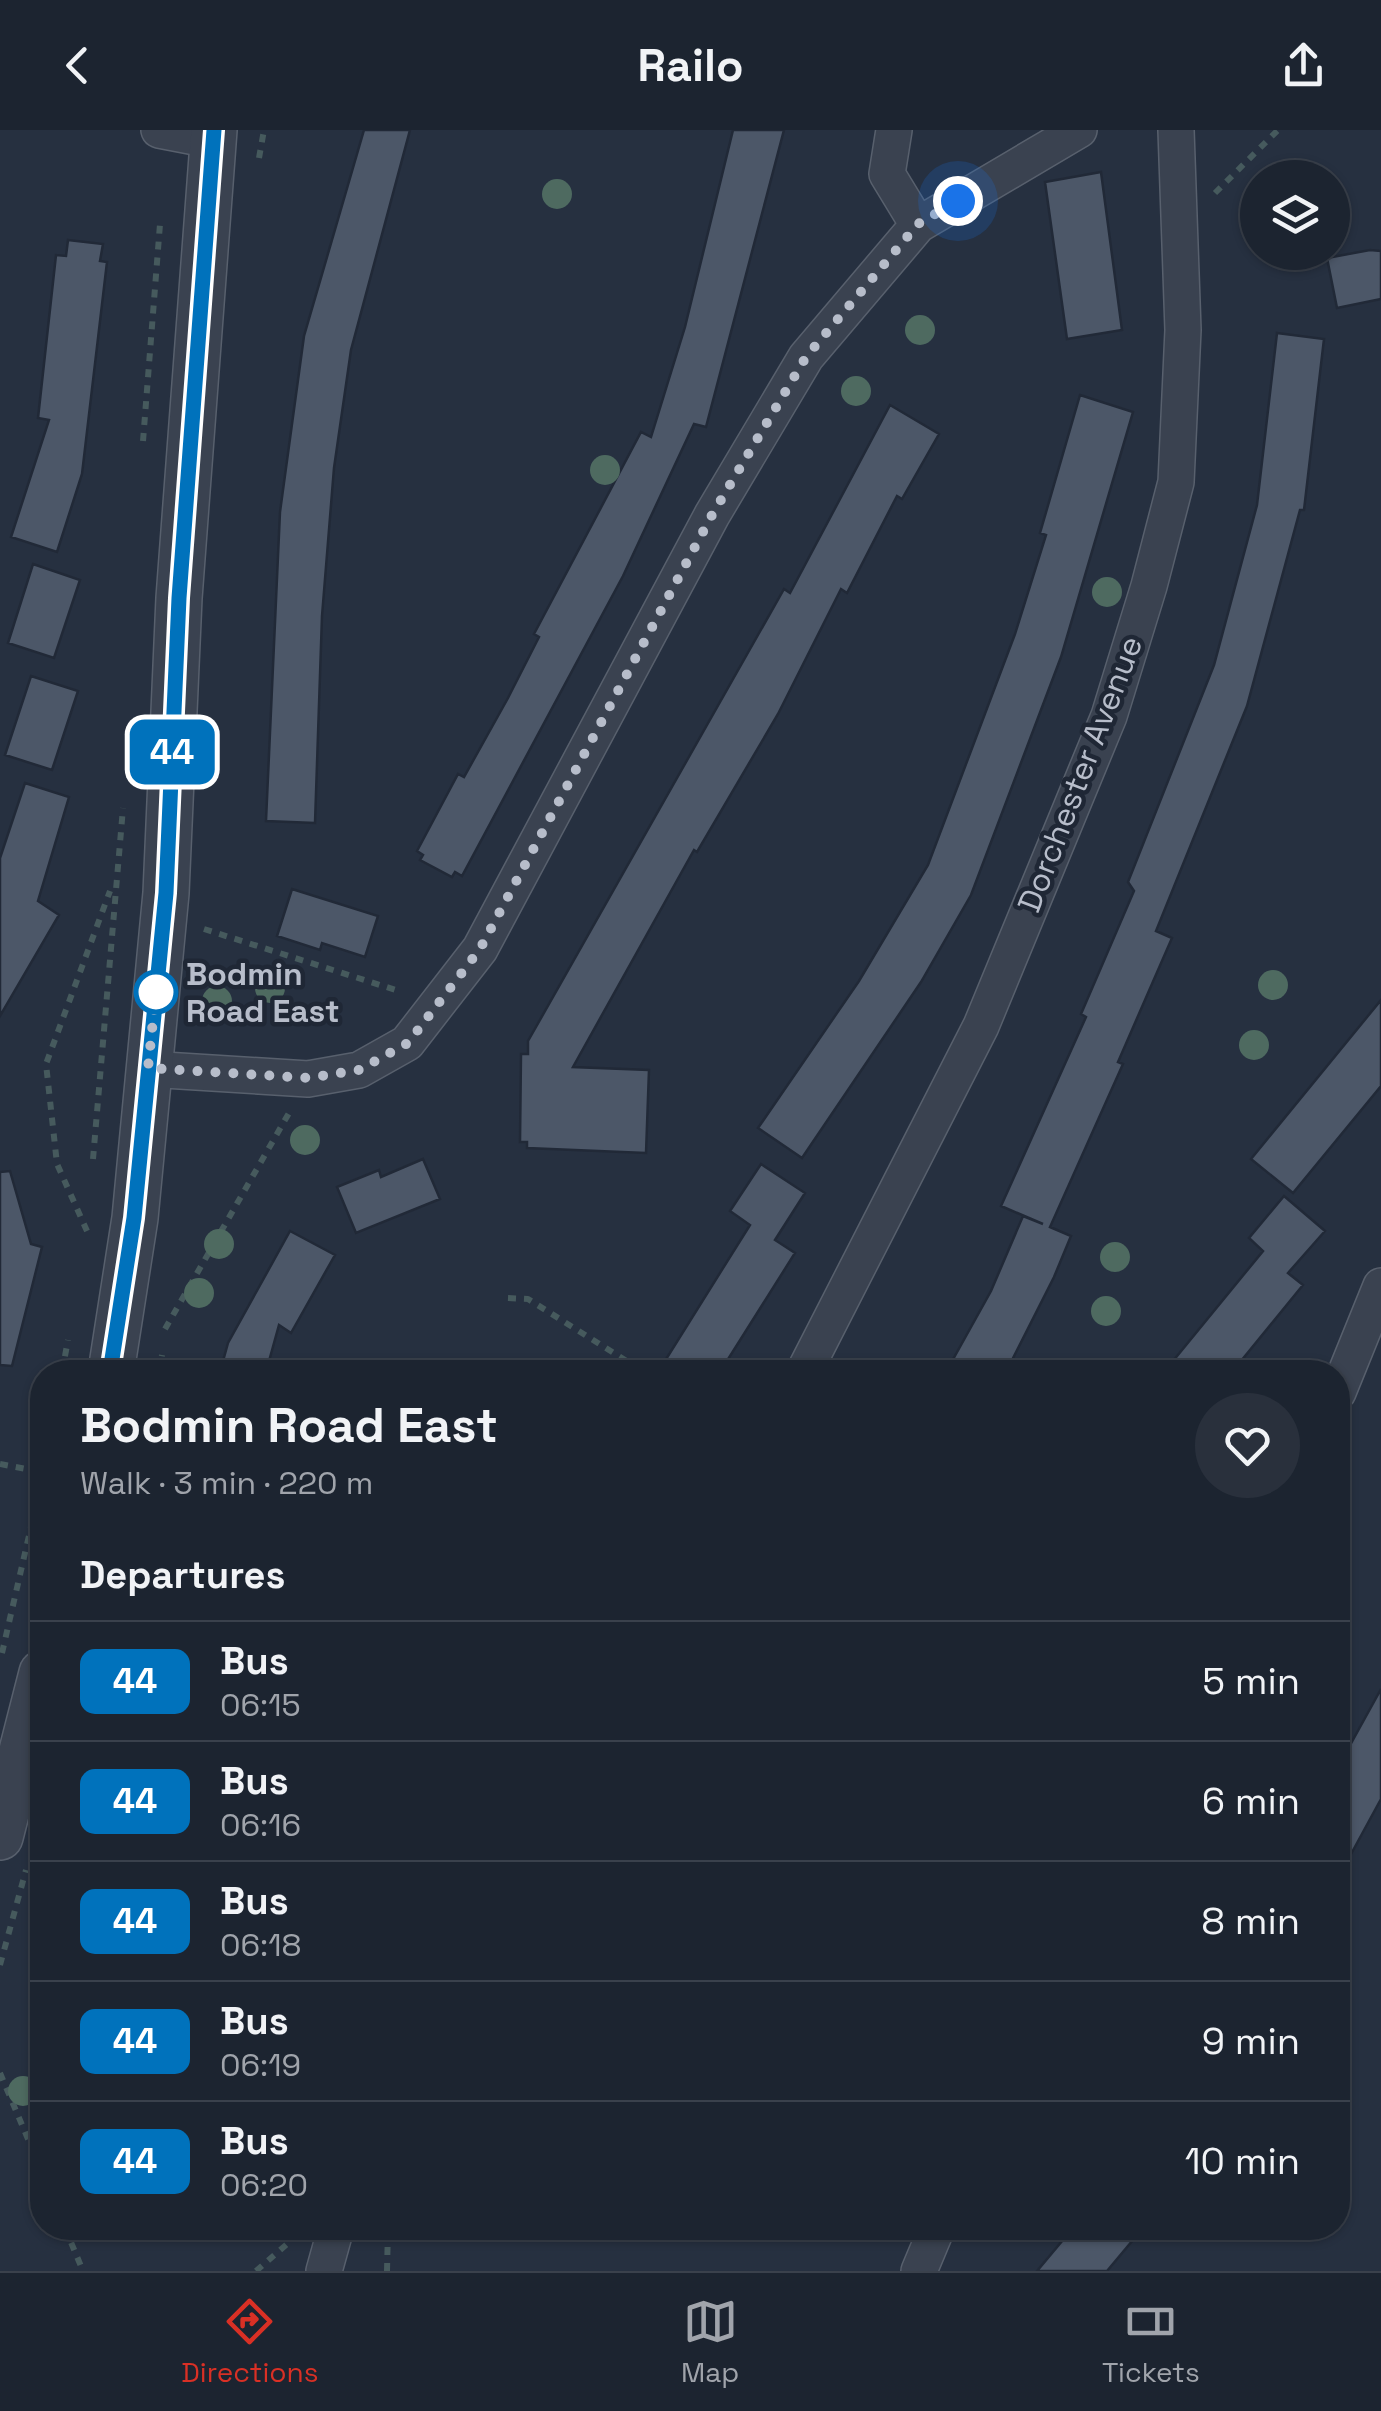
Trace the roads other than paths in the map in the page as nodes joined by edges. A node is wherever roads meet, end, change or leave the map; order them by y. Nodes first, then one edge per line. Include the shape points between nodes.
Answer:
1 (159, 130) edge
2 (894, 130) edge
3 (1078, 130) edge
4 (1176, 130) edge
5 (212, 135) edge
6 (918, 224) junction
7 (148, 1068) junction
8 (1381, 1286) edge
9 (112, 1360) edge
10 (810, 1360) edge
11 (1350, 1362) edge
12 (30, 1748) edge
13 (14, 1848) edge
14 (322, 2240) edge
15 (932, 2240) edge
16 (324, 2271) edge
17 (919, 2271) edge

1 - 5 street
2 - 6 street via 888,174
3 - 6 street
4 - 10 street, Dorchester Avenue via 1183,330 1176,482 1109,716 981,1026
5 - 7 street via 166,893
6 - 7 street via 806,357 712,515 480,949 408,1043 359,1070 308,1078
7 - 9 street
8 - 11 street
12 - 13 street
14 - 16 street
15 - 17 street

